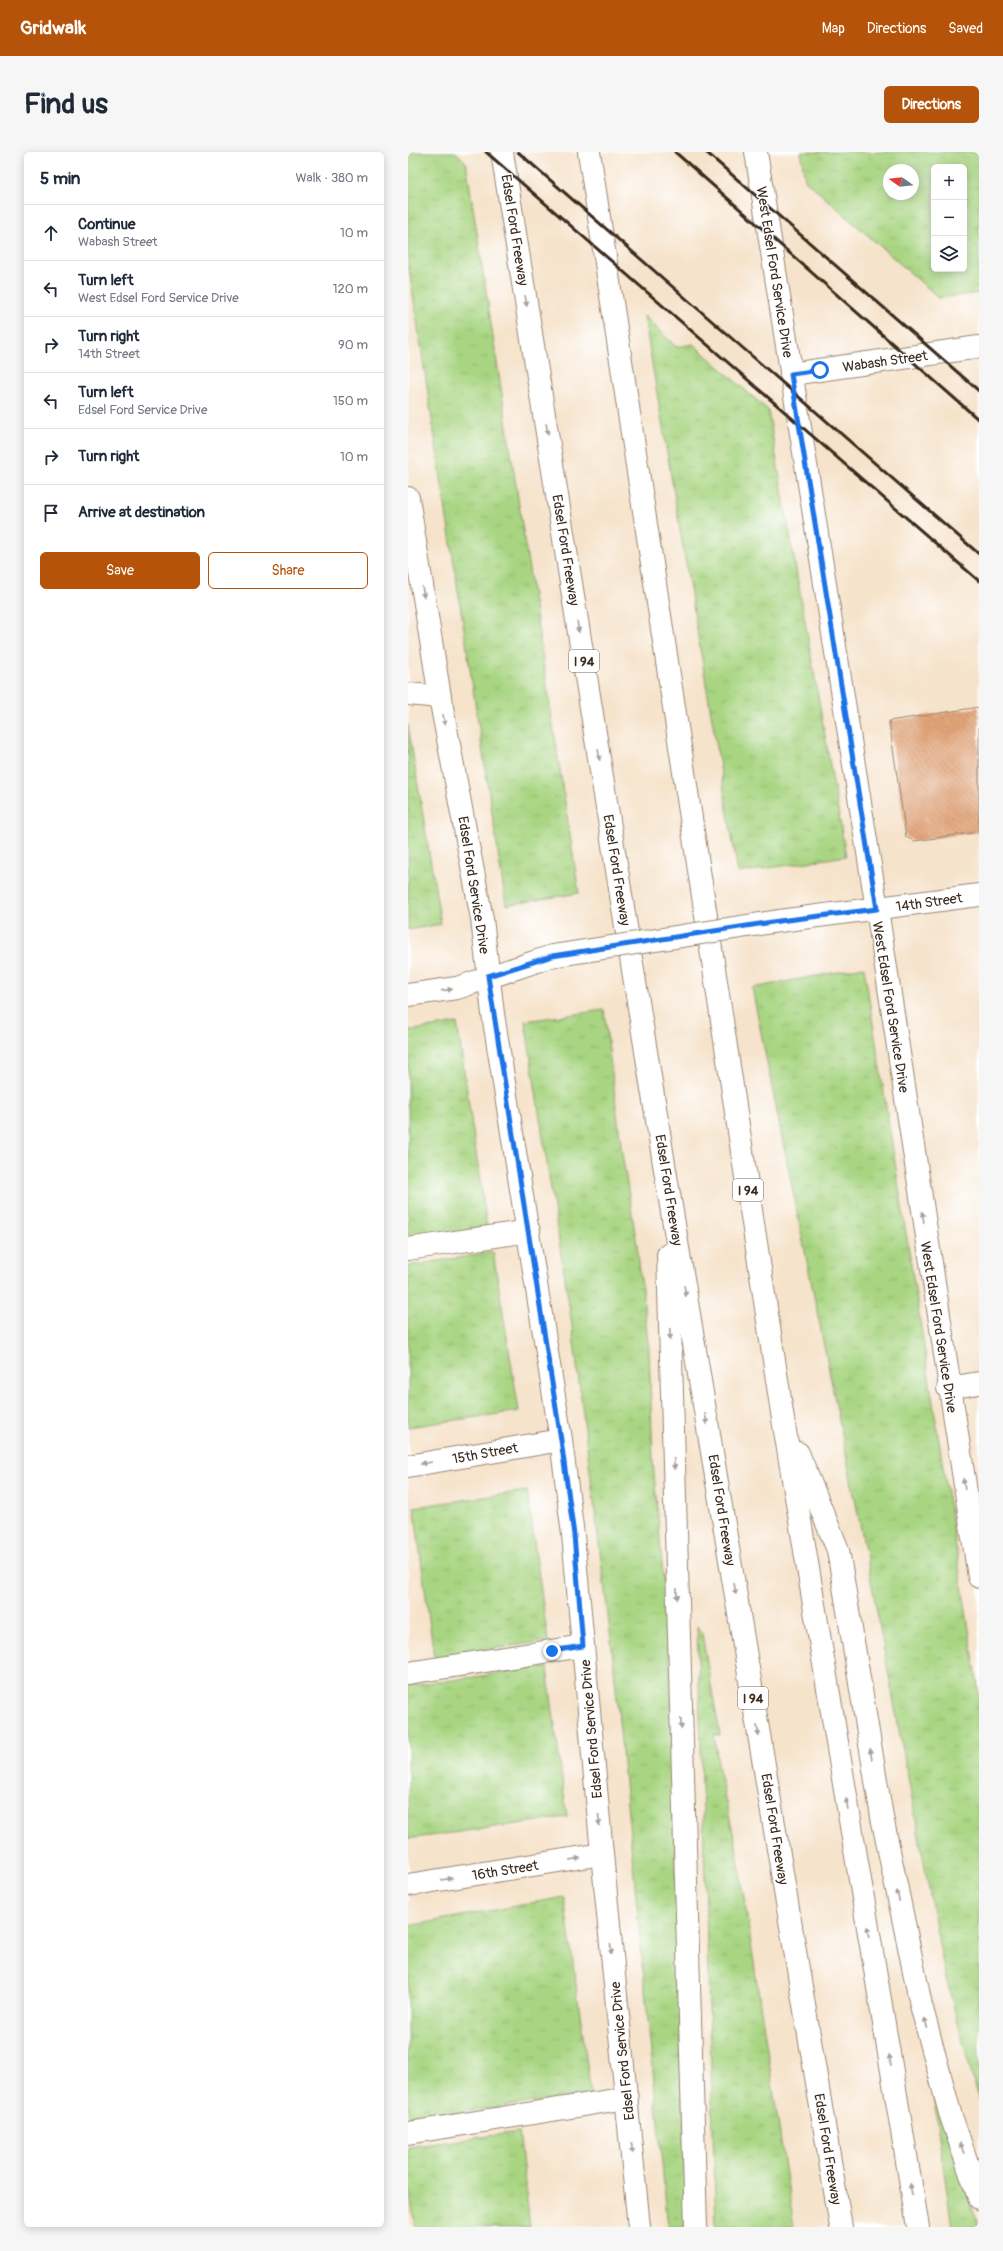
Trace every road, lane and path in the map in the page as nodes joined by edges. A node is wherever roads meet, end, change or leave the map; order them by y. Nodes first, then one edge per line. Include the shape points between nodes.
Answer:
1 (502, 152) edge
2 (589, 152) edge
3 (756, 152) edge
4 (979, 347) edge
5 (791, 374) junction
6 (408, 498) edge
7 (408, 694) edge
8 (440, 697) junction
9 (979, 895) edge
10 (877, 909) junction
11 (488, 976) junction
12 (408, 995) edge
13 (665, 1170) junction
14 (529, 1231) junction
15 (408, 1249) edge
16 (979, 1383) edge
17 (948, 1388) junction
18 (783, 1419) junction
19 (561, 1440) junction
20 (408, 1466) edge
21 (979, 1578) edge
22 (583, 1646) junction
23 (408, 1673) edge
24 (602, 1854) junction
25 (408, 1885) edge
26 (627, 2098) junction
27 (408, 2133) edge
28 (979, 2198) edge
29 (639, 2227) edge
30 (696, 2227) edge
31 (841, 2227) edge
32 (918, 2227) edge

1 -> 13 main road, Edsel Ford Freeway / I 94
2 - 18 main road, I 94
3 - 5 main road, West Edsel Ford Service Drive
4 - 5 main road, Wabash Street
5 - 10 main road, West Edsel Ford Service Drive
6 -> 8 main road, Edsel Ford Service Drive
7 - 8 main road
8 -> 11 main road, Edsel Ford Service Drive via 482,919
9 - 10 main road, 14th Street
10 - 11 main road, 14th Street, bridge via 779,921 552,956
17 -> 10 main road, West Edsel Ford Service Drive
12 -> 11 main road, 14th Street via 456,988
11 - 14 main road, Edsel Ford Service Drive
13 -> 30 main road
13 -> 31 main road, Edsel Ford Freeway / I 94
14 - 15 main road
14 - 19 main road, Edsel Ford Service Drive
16 - 17 main road
21 -> 17 main road, West Edsel Ford Service Drive
28 -> 18 main road via 950,2113 921,2005 882,1817 838,1550
32 -> 18 main road, I 94
19 -> 20 main road, 15th Street
19 - 22 main road, Edsel Ford Service Drive via 574,1535
22 - 23 main road
22 -> 24 main road, Edsel Ford Service Drive
25 -> 24 main road, 16th Street
24 -> 26 main road, Edsel Ford Service Drive
26 - 27 main road
26 -> 29 main road, Edsel Ford Service Drive

